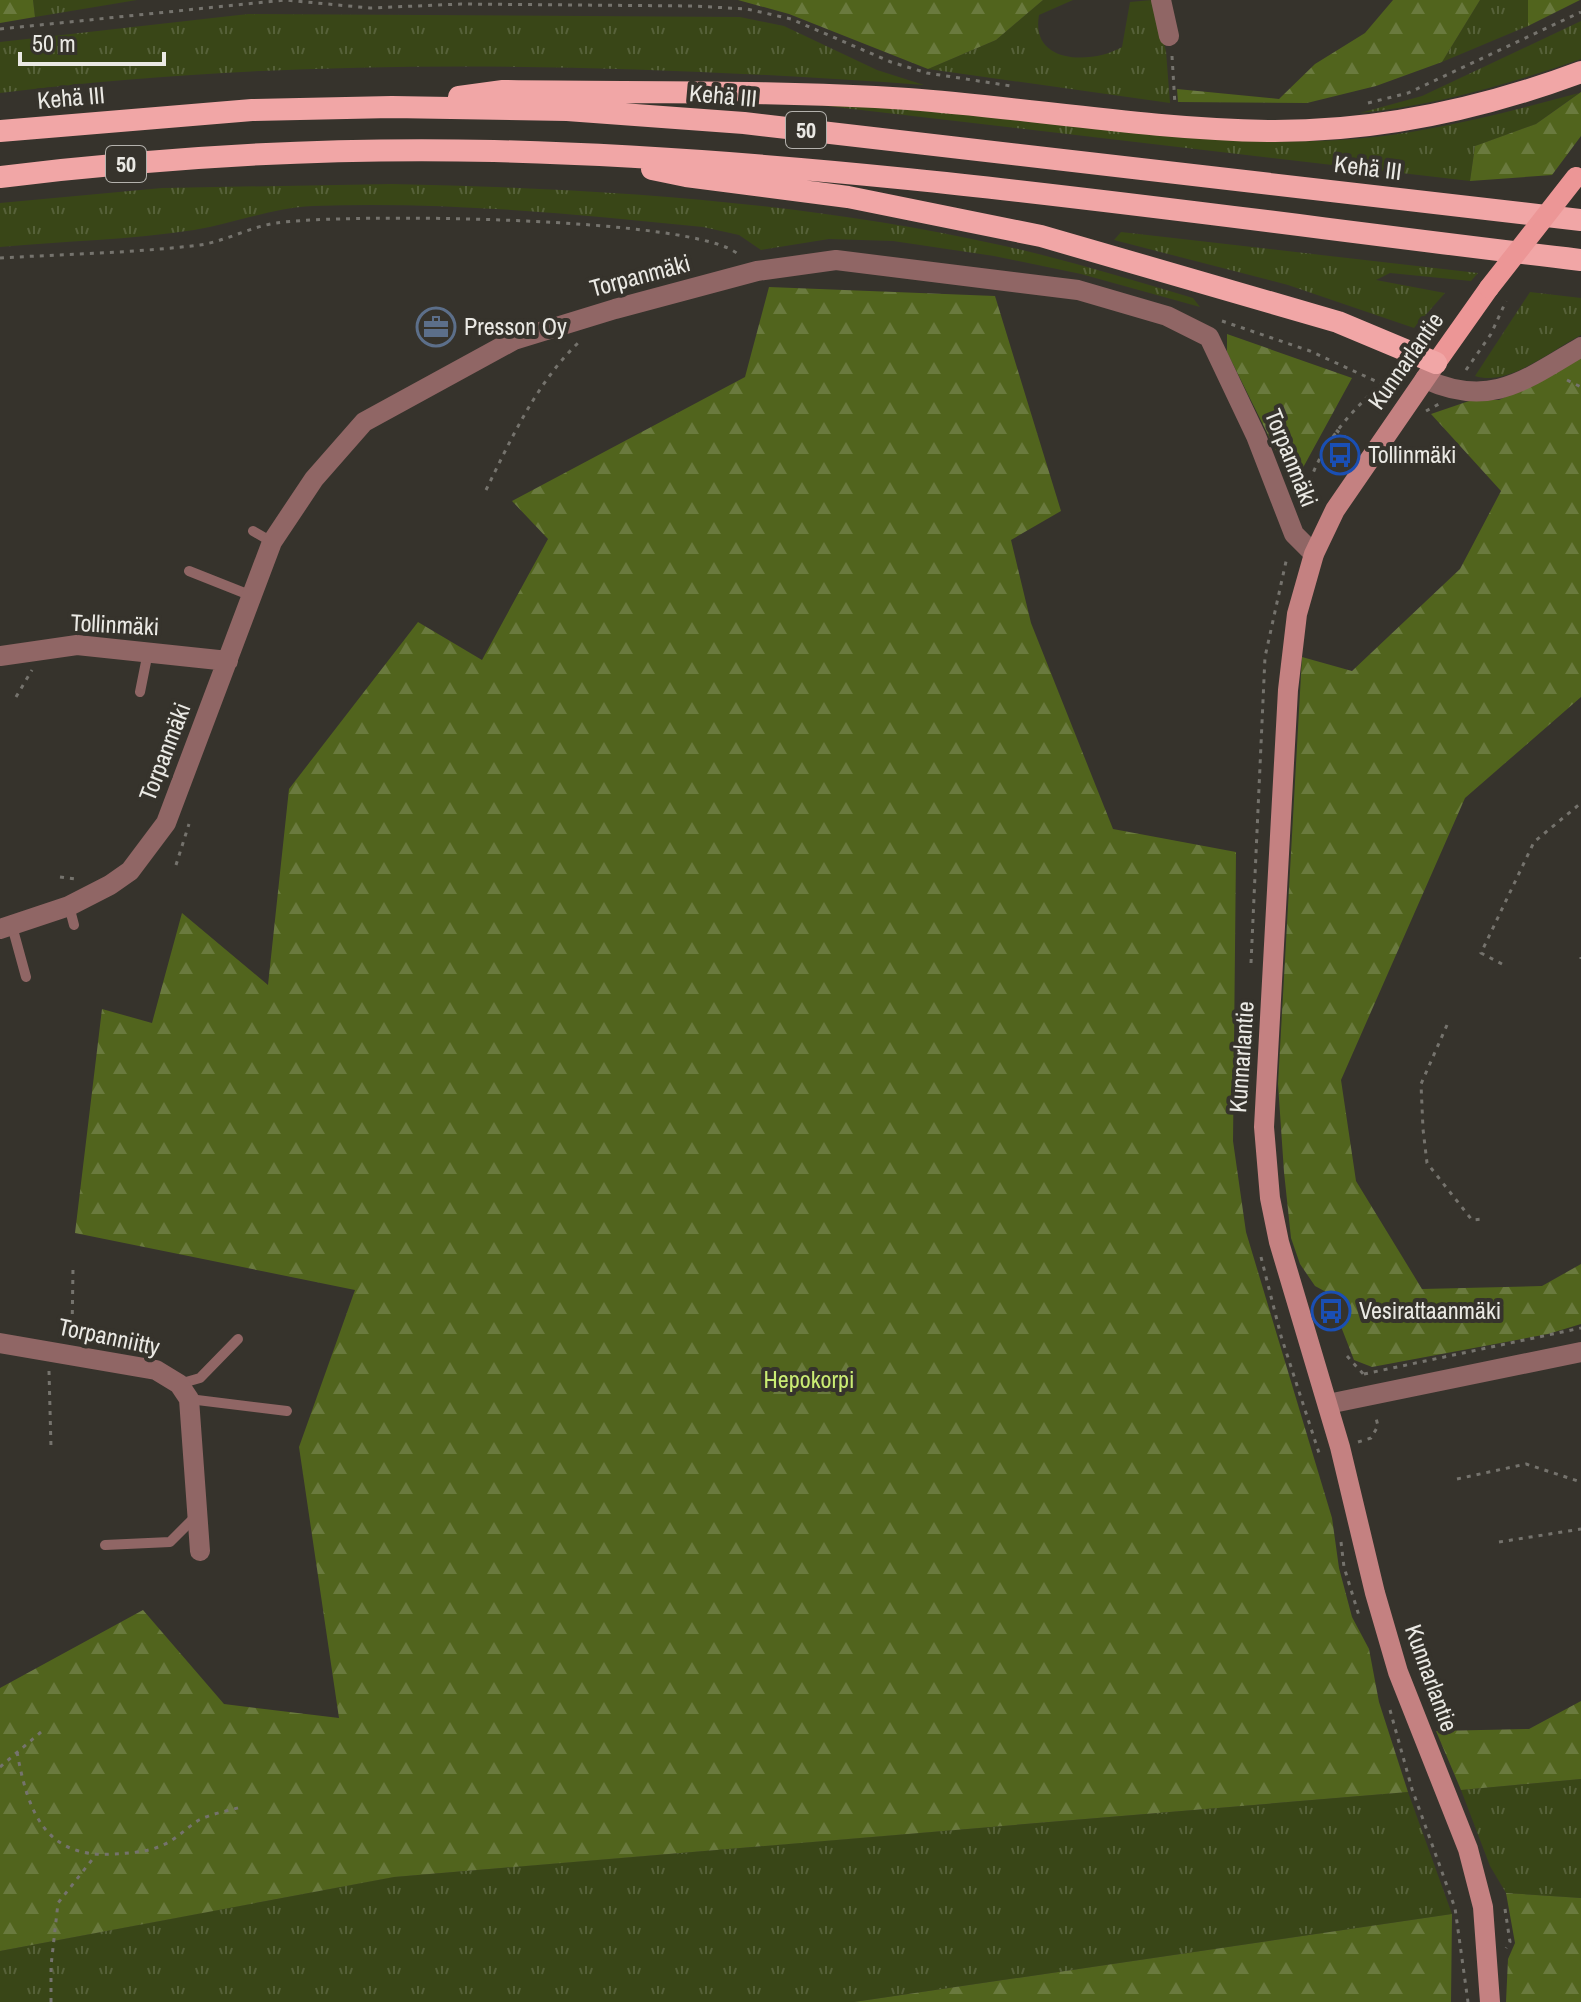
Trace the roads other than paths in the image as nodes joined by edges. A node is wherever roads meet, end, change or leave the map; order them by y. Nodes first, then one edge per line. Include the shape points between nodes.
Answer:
1 (1161, 0) edge
2 (1169, 36) road end
3 (1581, 72) edge
4 (392, 107) junction
5 (0, 131) edge
6 (592, 155) junction
7 (1578, 174) edge
8 (0, 177) edge
9 (1498, 210) junction
10 (1581, 210) edge
11 (1581, 220) edge
12 (1581, 260) edge
13 (1581, 347) edge
14 (1430, 371) junction
15 (253, 531) dead end
16 (272, 542) junction
17 (1314, 554) junction
18 (189, 571) dead end
19 (252, 596) junction
20 (148, 652) junction
21 (0, 656) edge
22 (228, 661) junction
23 (140, 692) dead end
24 (6, 927) edge
25 (26, 977) dead end
26 (238, 1339) dead end
27 (0, 1343) edge
28 (1581, 1352) edge
29 (184, 1392) junction
30 (1328, 1404) junction
31 (287, 1411) dead end
32 (198, 1515) junction
33 (105, 1545) dead end
34 (200, 1551) dead end
35 (1490, 2002) edge

1 - 2 street
3 - 4 highway via 1406,120 1284,130 843,97 503,91
4 - 5 highway, Kehä III / 50 via 252,110
4 - 9 highway, Kehä III / 50 via 567,110 744,123
6 - 8 highway, 50 via 253,155
6 - 12 highway, 50 via 852,174
6 - 14 highway via 686,176 848,197 1041,236 1338,322
7 - 14 main road, Kunnarlantie, bridge via 1498,295
9 - 10 highway
9 - 11 highway, Kehä III / 50
13 - 14 street via 1516,385 1490,393 1450,391
14 - 17 main road, Kunnarlantie via 1335,510
15 - 16 lane
16 - 17 street, Torpanmäki via 314,479 364,422 475,360 528,335 757,271 836,260 1078,290 1194,327 1209,337 1221,357 1294,534
16 - 19 street, Torpanmäki
17 - 30 main road, Kunnarlantie via 1297,614 1288,690 1264,1127 1279,1242
18 - 19 lane
19 - 22 street, Torpanmäki
20 - 21 street, Tollinmäki via 77,645
20 - 22 street, Tollinmäki
20 - 23 lane
22 - 24 street, Torpanmäki via 166,823 130,871 71,916
24 - 25 lane
26 - 29 lane
27 - 29 street, Torpanniitty via 156,1370
28 - 30 street
29 - 31 lane
29 - 32 street
30 - 35 main road, Kunnarlantie via 1398,1672 1468,1849 1483,1907
32 - 33 lane via 170,1542
32 - 34 street

